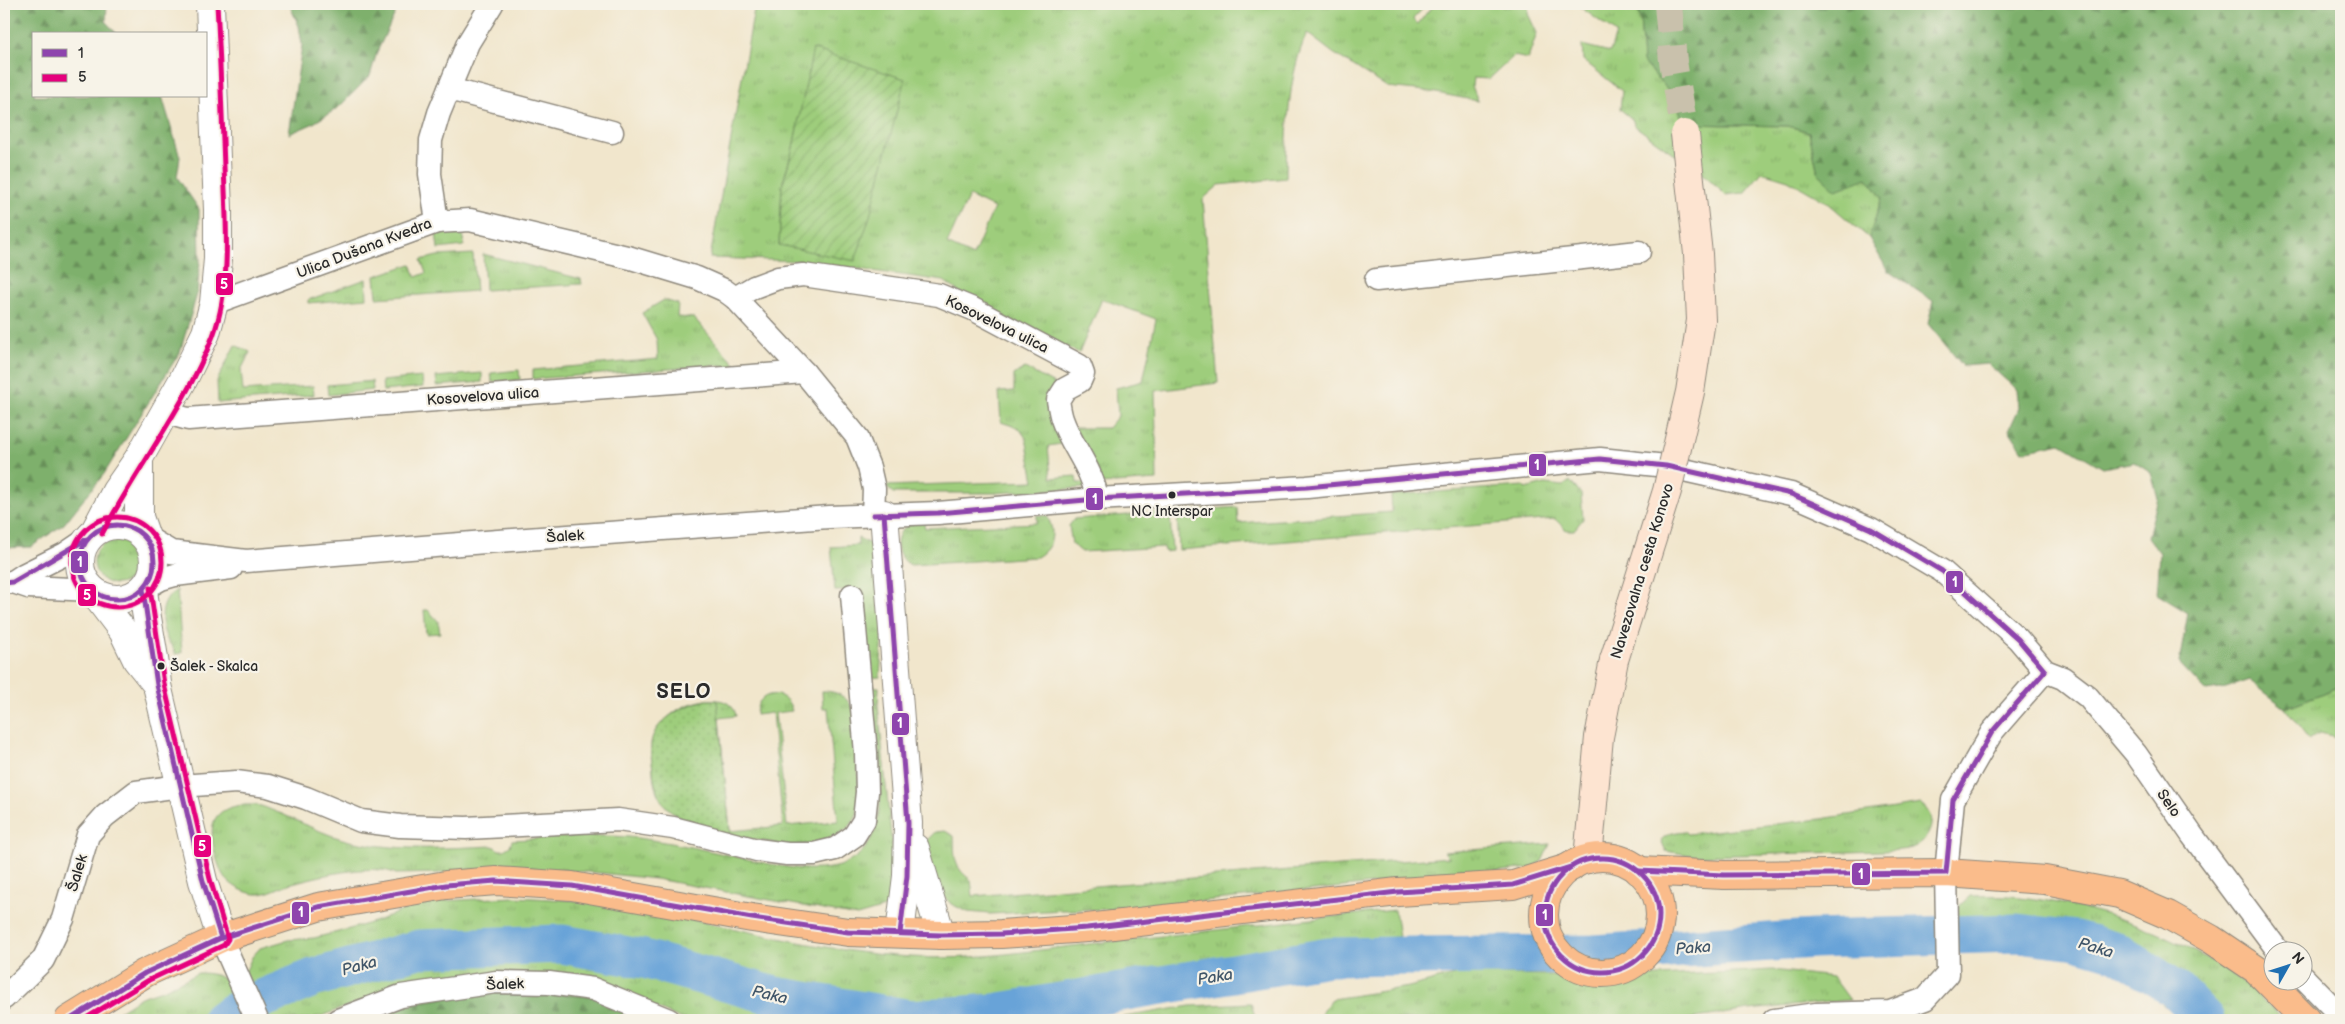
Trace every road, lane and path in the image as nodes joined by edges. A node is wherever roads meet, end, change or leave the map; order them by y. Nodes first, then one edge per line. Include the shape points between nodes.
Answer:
1 (210, 4) edge
2 (492, 4) edge
3 (449, 89) junction
4 (612, 132) dead end
5 (1684, 134) tunnel mouth
6 (437, 222) junction
7 (1639, 252) dead end
8 (1376, 280) dead end
9 (735, 298) junction
10 (214, 303) junction
11 (804, 372) junction
12 (163, 412) junction
13 (138, 458) junction
14 (1666, 466) joint
15 (1097, 499) junction
16 (879, 515) junction
17 (91, 535) junction
18 (146, 537) junction
19 (246, 561) junction
20 (8, 582) edge
21 (143, 589) junction
22 (92, 590) junction
23 (852, 595) dead end
24 (2045, 671) junction
25 (157, 685) junction
26 (180, 786) junction
27 (908, 823) junction
28 (1579, 863) junction
29 (1640, 871) junction
30 (1946, 874) junction
31 (1709, 875) junction
32 (1514, 885) junction
33 (1548, 894) junction
34 (1660, 915) junction
35 (900, 933) junction
36 (941, 935) junction
37 (221, 938) junction
38 (2271, 942) edge
39 (2312, 986) edge
40 (4, 998) edge
41 (2341, 1016) edge
42 (69, 1020) edge
43 (257, 1020) edge
44 (338, 1020) edge
45 (670, 1020) edge
46 (1774, 1020) edge
47 (2306, 1020) edge

1 - 10 street via 218,210
2 - 3 street, Ulica Dušana Kvedra via 468,43
3 - 4 street
3 - 6 street, Ulica Dušana Kvedra via 431,140 430,174
5 - 28 main road, Navezovalna cesta Konovo, bridge via 1698,254 1701,320 1690,392 1667,492 1614,660
6 - 9 street via 470,220 622,256 697,278
6 - 10 street, Ulica Dušana Kvedra
7 - 8 street
9 - 11 street
9 - 15 street, Kosovelova ulica via 778,278 803,275 938,295 980,313 1080,366 1083,374 1080,381 1065,389 1058,400 1062,420 1096,490
10 - 12 street via 196,354
11 - 12 street, Kosovelova ulica via 188,419
11 - 16 street via 858,437 869,467
12 - 13 street
13 - 17 street
13 - 18 street via 140,517
14 - 15 street, Šalek via 1600,459 1307,487
14 - 24 street, Selo via 1791,494 1871,529 1942,571 2018,639
15 - 16 street, Šalek
16 - 19 street, Šalek via 498,540
16 - 27 street
17 - 18 street via 116,524 137,530
17 - 20 street via 65,554
17 - 22 street via 79,560 82,576
18 - 19 street via 171,552
18 - 21 street via 154,558 150,580
19 - 21 street via 230,569 162,579
20 - 22 street
21 - 22 street via 123,599 101,596
21 - 25 street
22 - 25 street via 123,631 136,660
23 - 26 street, Šalek via 867,792 864,820 854,836 835,849 814,854 757,850 673,828 618,820 466,828 400,826 361,820 268,786 236,782
24 - 30 street via 1992,732 1952,800
24 - 38 street, Selo via 2063,678 2088,697 2136,754
25 - 26 street
26 - 37 street via 202,881
26 - 40 street, Šalek via 136,792 105,816 88,835 63,919 43,960
27 - 35 street via 907,876
27 - 36 street
28 - 29 main road via 1606,858 1624,861
28 - 32 main road
28 - 33 main road via 1557,879
29 - 31 main road
29 - 34 main road via 1652,886
30 - 31 main road
30 - 46 street via 1948,974 1925,999 1890,1012 1816,1014
30 - 47 main road via 2045,880 2119,894 2168,915 2257,970
31 - 34 main road via 1674,885
32 - 33 main road
32 - 36 main road via 1398,892 1087,928
33 - 34 main road via 1546,930 1554,947 1568,962 1585,971 1605,974 1624,969 1641,959 1654,943
35 - 36 main road
35 - 37 main road via 848,932 572,886 496,881 390,893 318,907
37 - 42 main road via 145,973
37 - 43 street
39 - 41 street
44 - 45 street, Šalek via 401,996 496,982 549,983 593,989

